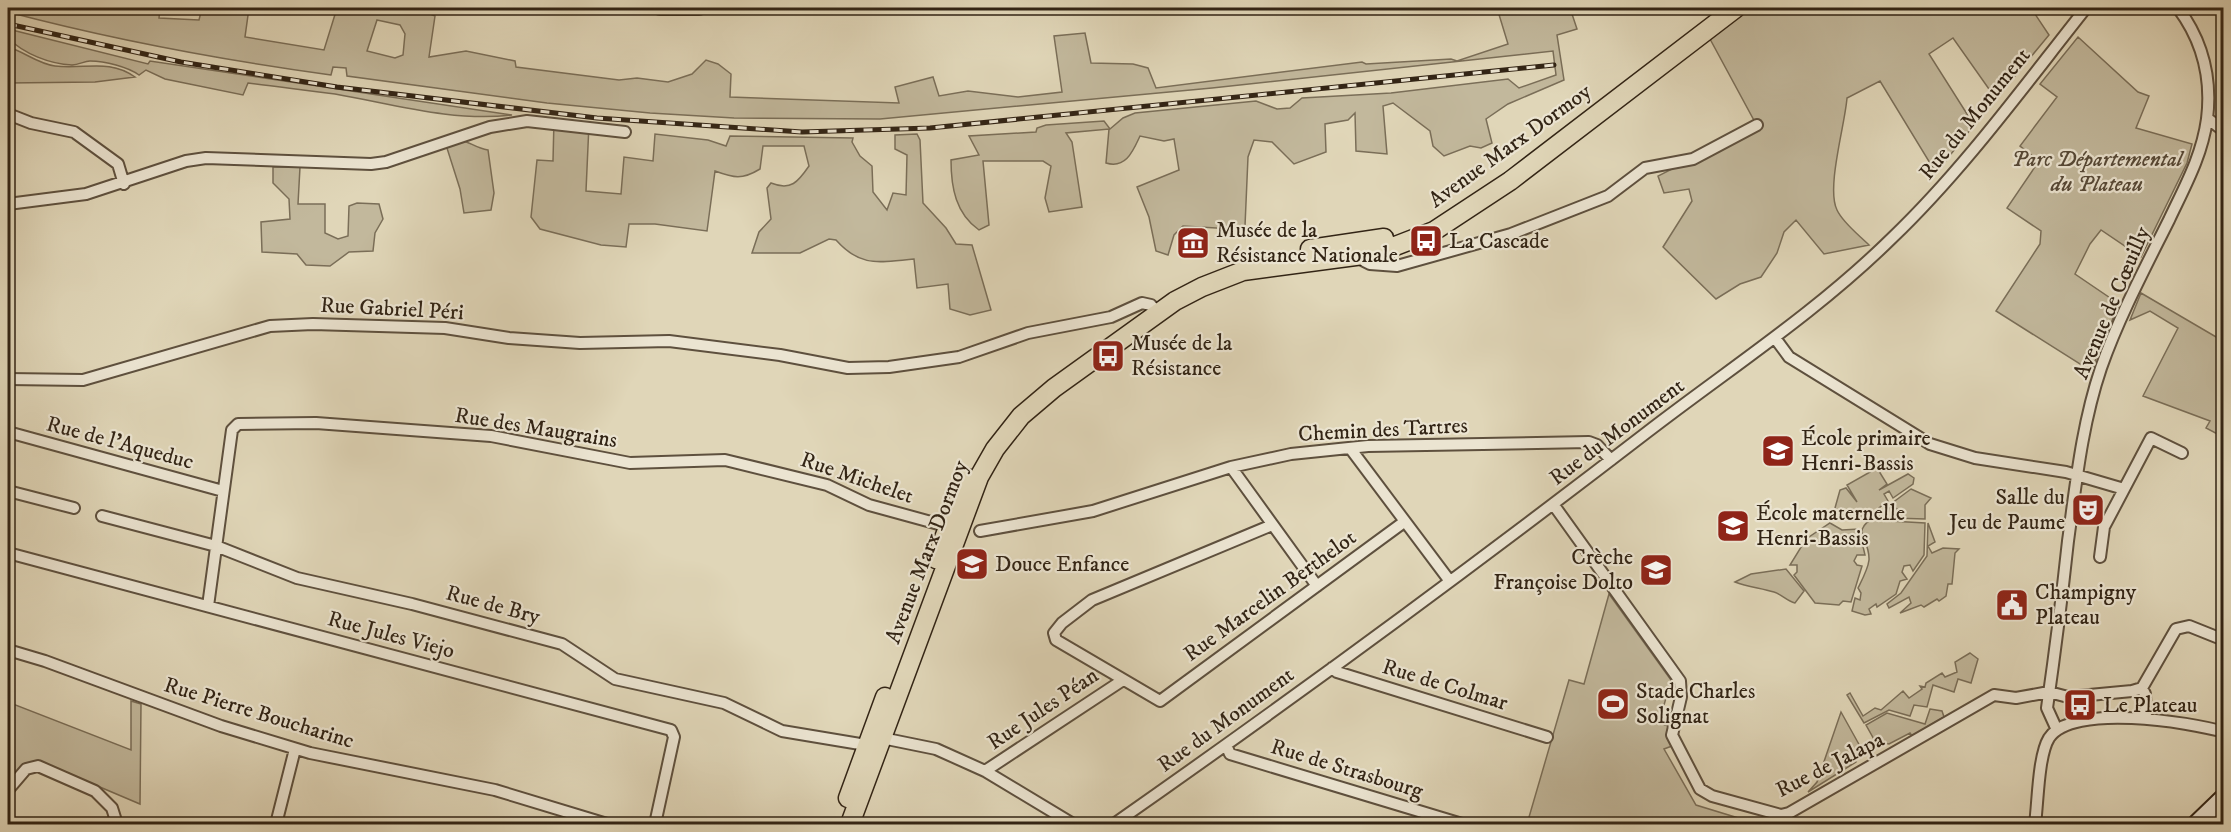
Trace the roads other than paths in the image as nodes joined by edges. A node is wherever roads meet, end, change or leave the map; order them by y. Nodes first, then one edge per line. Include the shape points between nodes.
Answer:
1 (660, 8) edge
2 (699, 8) edge
3 (1720, 8) edge
4 (1736, 8) edge
5 (2086, 8) edge
6 (2178, 8) edge
7 (8, 114) edge
8 (2207, 118) junction
9 (1757, 125) dead end
10 (2223, 131) edge
11 (625, 132) dead end
12 (124, 184) junction
13 (8, 204) edge
14 (1362, 248) junction
15 (1155, 309) junction
16 (1775, 338) junction
17 (8, 379) edge
18 (8, 432) edge
19 (1350, 448) junction
20 (2182, 453) dead end
21 (1611, 460) junction
22 (755, 466) joint
23 (1231, 467) junction
24 (2076, 475) junction
25 (2124, 489) junction
26 (8, 491) edge
27 (223, 491) junction
28 (1553, 504) junction
29 (74, 508) dead end
30 (102, 516) dead end
31 (1404, 522) junction
32 (1272, 525) junction
33 (953, 528) junction
34 (980, 531) dead end
35 (216, 546) junction
36 (8, 553) edge
37 (2100, 557) dead end
38 (1449, 580) junction
39 (1315, 583) junction
40 (208, 606) junction
41 (2223, 640) edge
42 (8, 650) edge
43 (1332, 668) junction
44 (1123, 680) junction
45 (2142, 688) junction
46 (2049, 692) junction
47 (2146, 718) junction
48 (2057, 730) junction
49 (2223, 732) edge
50 (1547, 737) dead end
51 (874, 742) junction
52 (1226, 746) junction
53 (295, 748) junction
54 (985, 771) junction
55 (8, 790) edge
56 (2223, 797) edge
57 (2223, 812) edge
58 (117, 825) edge
59 (276, 825) edge
60 (607, 825) edge
61 (655, 825) edge
62 (839, 825) edge
63 (850, 825) edge
64 (1073, 825) edge
65 (1114, 825) edge
66 (1462, 825) edge
67 (2035, 825) edge
68 (2196, 825) edge
69 (2211, 825) edge

1 - 2 street
3 - 14 main road, Avenue Marx Dormoy via 1467,201 1420,226
4 - 14 main road, Avenue Marx Dormoy via 1476,205 1420,238
5 - 16 street, Rue du Monument via 1930,201 1851,278
6 - 8 street, Avenue de Cœuilly via 2198,39 2204,58
7 - 12 street via 75,132 118,164
8 - 10 street
8 - 24 street, Avenue de Cœuilly via 2196,164 2101,368
9 - 14 street via 1693,159 1645,168 1608,196 1511,234 1397,266 1364,261
11 - 12 street via 527,121 490,126 386,162 206,158 186,161
12 - 13 street via 86,194
14 - 15 main road, Avenue Marx Dormoy via 1264,256 1222,267 1184,284
15 - 17 street, Rue Gabriel Péri via 1142,303 1111,317 1028,333 985,350 930,363 848,368 669,341 580,343 445,328 313,324 270,326 83,380
15 - 33 main road, Avenue Marx Dormoy via 1046,382 1014,411 987,443 970,472
16 - 21 street, Rue du Monument
16 - 24 street via 1789,357 1930,444 1975,458
18 - 27 street, Rue de l'Aqueduc
19 - 21 street, Chemin des Tartres via 1589,442
19 - 23 street, Chemin des Tartres via 1291,454
19 - 31 street
20 - 25 street via 2151,438
21 - 28 street, Rue du Monument
22 - 27 street, Rue des Maugrains via 725,460 630,463 491,436 316,423 238,424 232,430
22 - 33 street, Rue Michelet via 827,485 869,506
23 - 32 street
23 - 34 street, Chemin des Tartres via 1093,511
24 - 25 street
24 - 46 street, Avenue de Cœuilly
25 - 37 street via 2104,527
26 - 29 street
27 - 35 street
28 - 38 street, Rue du Monument
28 - 46 street, Rue de Jalapa via 1680,681 1681,697 1672,735 1700,789 1712,796 1781,815 1789,813 1995,695 2016,698
30 - 35 street, Rue de Bry
31 - 38 street
31 - 39 street, Rue Marcelin Berthelot
32 - 39 street
32 - 44 street via 1092,600 1062,623 1054,633 1056,640
33 - 51 main road, Avenue Marx Dormoy via 910,633
35 - 40 street
35 - 51 street, Rue de Bry via 297,578 562,644 615,679 724,703 782,730
36 - 40 street, Rue Jules Viejo
38 - 43 street, Rue du Monument
39 - 44 street, Rue Marcelin Berthelot via 1160,701
40 - 61 street, Rue Jules Viejo via 671,730 674,737
41 - 45 street via 2189,626 2176,629
42 - 53 street, Rue Pierre Boucharinc via 221,726
43 - 50 street, Rue de Colmar
43 - 52 street, Rue du Monument
44 - 54 street, Rue Jules Péan
45 - 46 street, Rue de Jalapa via 2068,697
45 - 47 street
46 - 48 street, Avenue de Cœuilly via 2047,708
47 - 48 street via 2082,722
47 - 49 street
48 - 67 street via 2046,747
51 - 54 street, Rue de Bry via 936,749
51 - 62 main road, Avenue Marx Dormoy
51 - 63 main road, Avenue Marx Dormoy
52 - 65 street, Rue du Monument
52 - 66 street, Rue de Strasbourg via 1230,754
53 - 59 street
53 - 60 street, Rue Pierre Boucharinc via 495,790
54 - 64 street, Rue de Bry
55 - 58 street via 26,769 38,766 95,791 112,808
56 - 68 main road
57 - 69 main road

